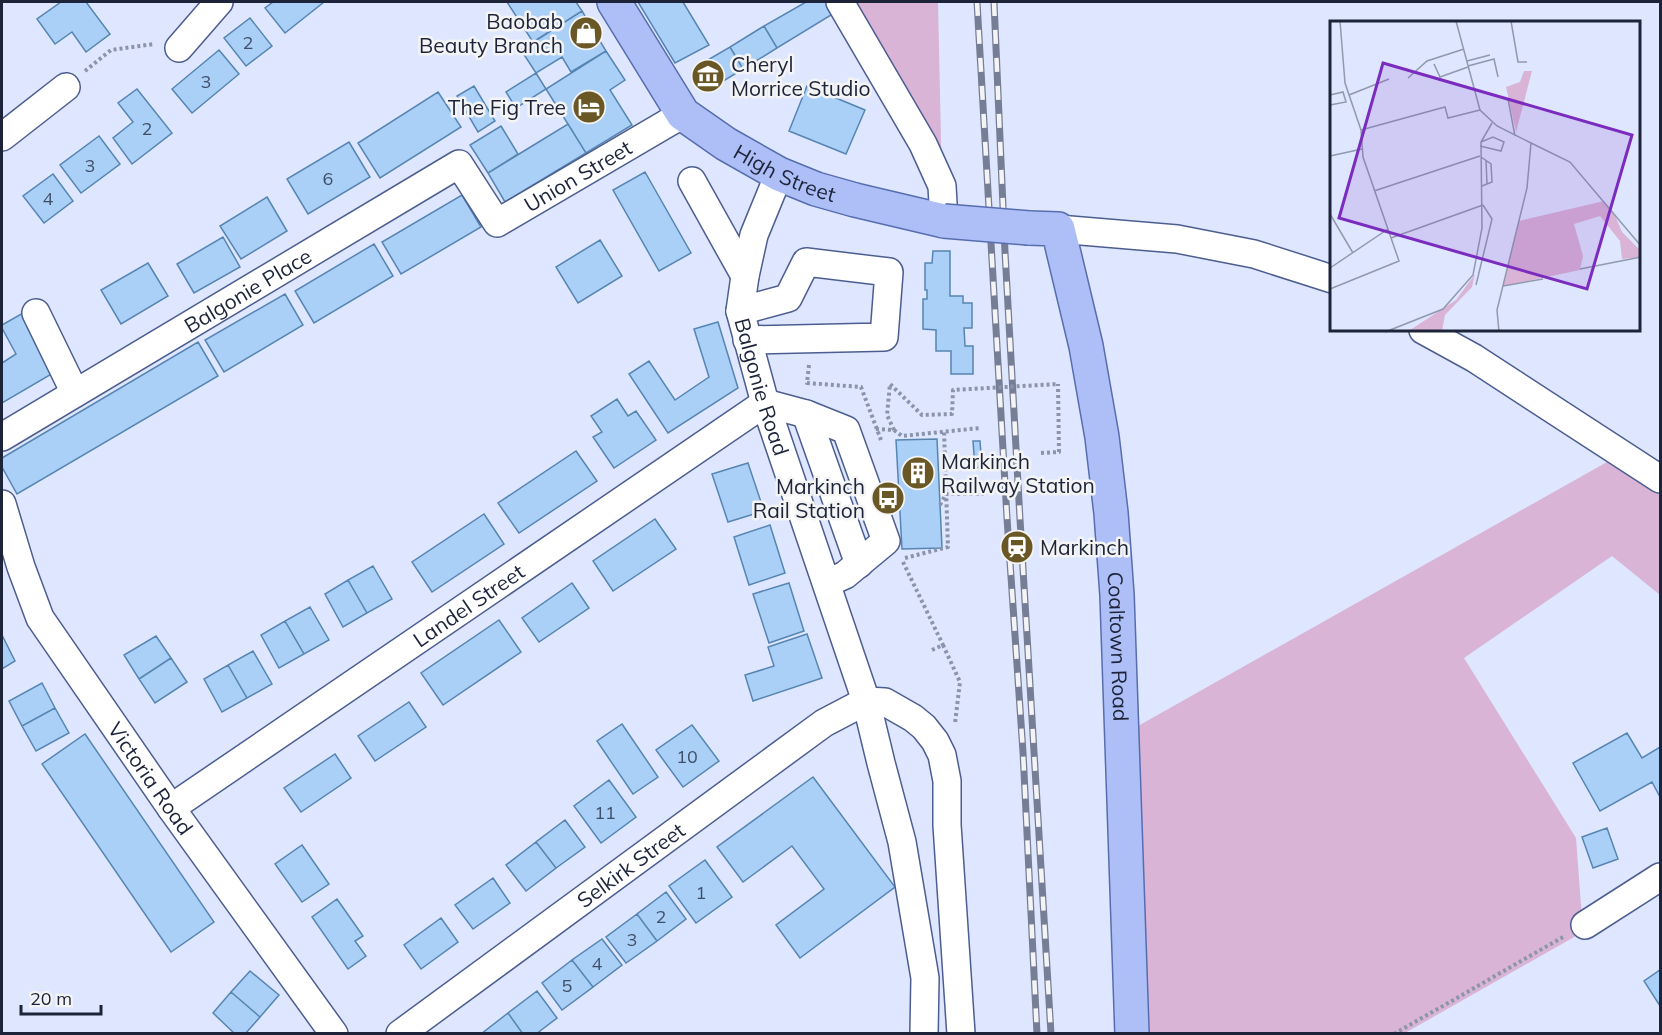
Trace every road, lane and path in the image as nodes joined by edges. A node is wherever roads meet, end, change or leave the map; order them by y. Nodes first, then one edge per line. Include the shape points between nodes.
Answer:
1 (219, 2) edge
2 (614, 2) edge
3 (840, 2) edge
4 (179, 48) joint
5 (66, 87) joint
6 (683, 114) junction
7 (2, 136) edge
8 (780, 174) junction
9 (692, 181) dead end
10 (482, 199) joint
11 (944, 221) junction
12 (1043, 228) junction
13 (745, 276) junction
14 (1330, 278) edge
15 (740, 311) junction
16 (36, 313) dead end
17 (1427, 332) edge
18 (812, 338) junction
19 (747, 340) junction
20 (75, 393) junction
21 (765, 404) junction
22 (980, 428) dead end
23 (878, 429) dead end
24 (944, 431) junction
25 (2, 437) edge
26 (1041, 453) dead end
27 (1660, 479) edge
28 (946, 494) junction
29 (984, 494) dead end
30 (2, 504) edge
31 (940, 505) dead end
32 (11, 572) edge
33 (827, 582) junction
34 (943, 645) dead end
35 (866, 701) junction
36 (171, 808) junction
37 (1660, 877) edge
38 (1585, 925) joint
39 (322, 1028) edge
40 (399, 1034) edge
41 (924, 1034) edge
42 (961, 1034) edge
43 (1132, 1034) edge
44 (1394, 1034) edge

1 - 4 street
2 - 6 main road, High Street
3 - 11 street via 923,144 942,186
4 - 5 path via 157,43 111,50
5 - 7 street
6 - 8 main road, High Street
6 - 10 street, Union Street via 497,223
8 - 11 main road, High Street via 816,189
8 - 13 street, Balgonie Road via 754,235
9 - 13 street
10 - 20 street, Balgonie Place via 459,164
11 - 12 main road, High Street, bridge
12 - 14 street via 1177,239 1254,254
12 - 43 main road, Coaltown Road via 1086,346 1111,513
13 - 15 street, Balgonie Road
15 - 18 street via 788,298 806,262 889,272 884,337
15 - 19 street, Balgonie Road
16 - 20 street
17 - 27 street via 1474,358
18 - 19 street
18 - 23 path via 807,382 861,387
19 - 21 street, Balgonie Road
20 - 25 street, Balgonie Place
21 - 33 street, Balgonie Road
21 - 33 street via 807,414 846,430 886,541 845,575
21 - 36 street, Landel Street
22 - 24 path
24 - 26 path, bridge via 902,435 894,430 886,414 890,384 922,415 952,414 953,390 1058,384 1059,453
24 - 28 path
28 - 29 path
28 - 31 path
28 - 34 path via 948,547 902,558
30 - 32 street, Victoria Road
32 - 36 street, Victoria Road
33 - 35 street, Balgonie Road
35 - 40 street, Selkirk Street via 824,723
35 - 41 street, Balgonie Road via 902,842 925,978
35 - 42 street via 885,702 913,718 935,741 942,755 947,781
36 - 39 street, Victoria Road
37 - 38 street
38 - 44 path

